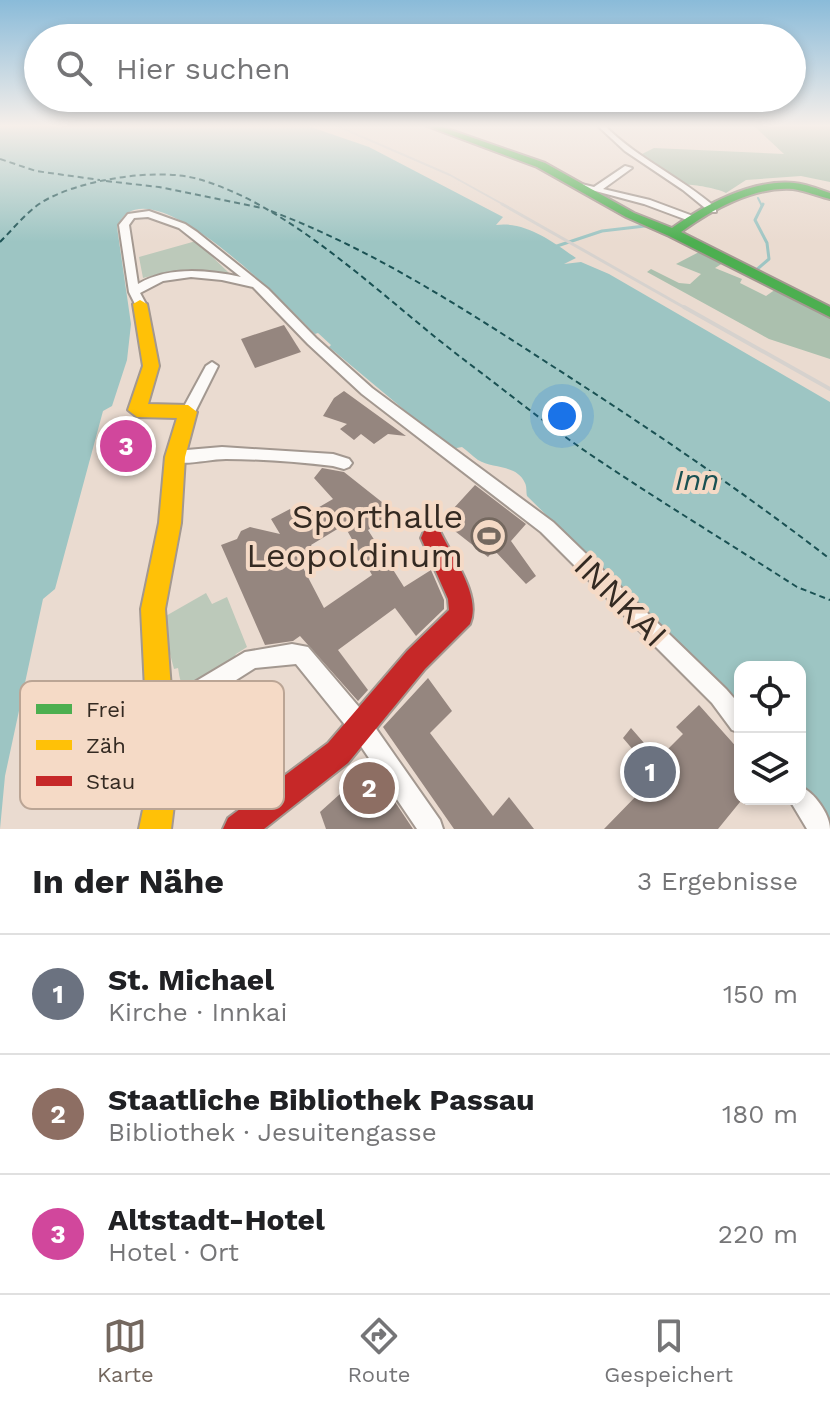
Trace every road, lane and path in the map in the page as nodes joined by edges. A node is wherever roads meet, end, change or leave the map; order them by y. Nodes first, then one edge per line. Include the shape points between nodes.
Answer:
1 (537, 165) edge
2 (647, 165) edge
3 (628, 168) dead end
4 (586, 187) junction
5 (830, 196) edge
6 (713, 210) junction
7 (690, 218) junction
8 (673, 233) junction
9 (255, 285) junction
10 (137, 298) junction
11 (830, 313) edge
12 (212, 366) dead end
13 (188, 412) junction
14 (175, 457) junction
15 (344, 463) dead end
16 (432, 538) dead end
17 (158, 681) edge
18 (216, 681) edge
19 (734, 715) edge
20 (362, 728) junction
21 (284, 794) edge
22 (805, 805) edge
23 (158, 809) edge
24 (265, 809) edge
25 (155, 829) edge
26 (239, 829) edge
27 (431, 829) edge
28 (822, 829) edge

1 - 4 street
2 - 6 street
3 - 4 street
4 - 7 street
4 - 8 street via 630,215
5 - 6 street via 801,187 775,187
6 - 7 street
7 - 8 street
8 - 11 street
9 - 10 street via 224,277 167,275 155,277
9 - 10 street, INNKAI via 182,226 140,214 127,218 124,225
9 - 19 street, INNKAI via 367,391 547,527
10 - 13 street via 151,366 137,410
12 - 13 street
13 - 14 street
14 - 15 street via 279,453
14 - 17 street via 170,523 153,609
16 - 20 street via 460,598 461,615 416,660
18 - 20 street via 252,659 301,654
20 - 21 street
20 - 27 street
22 - 28 street
23 - 25 street
24 - 26 street

